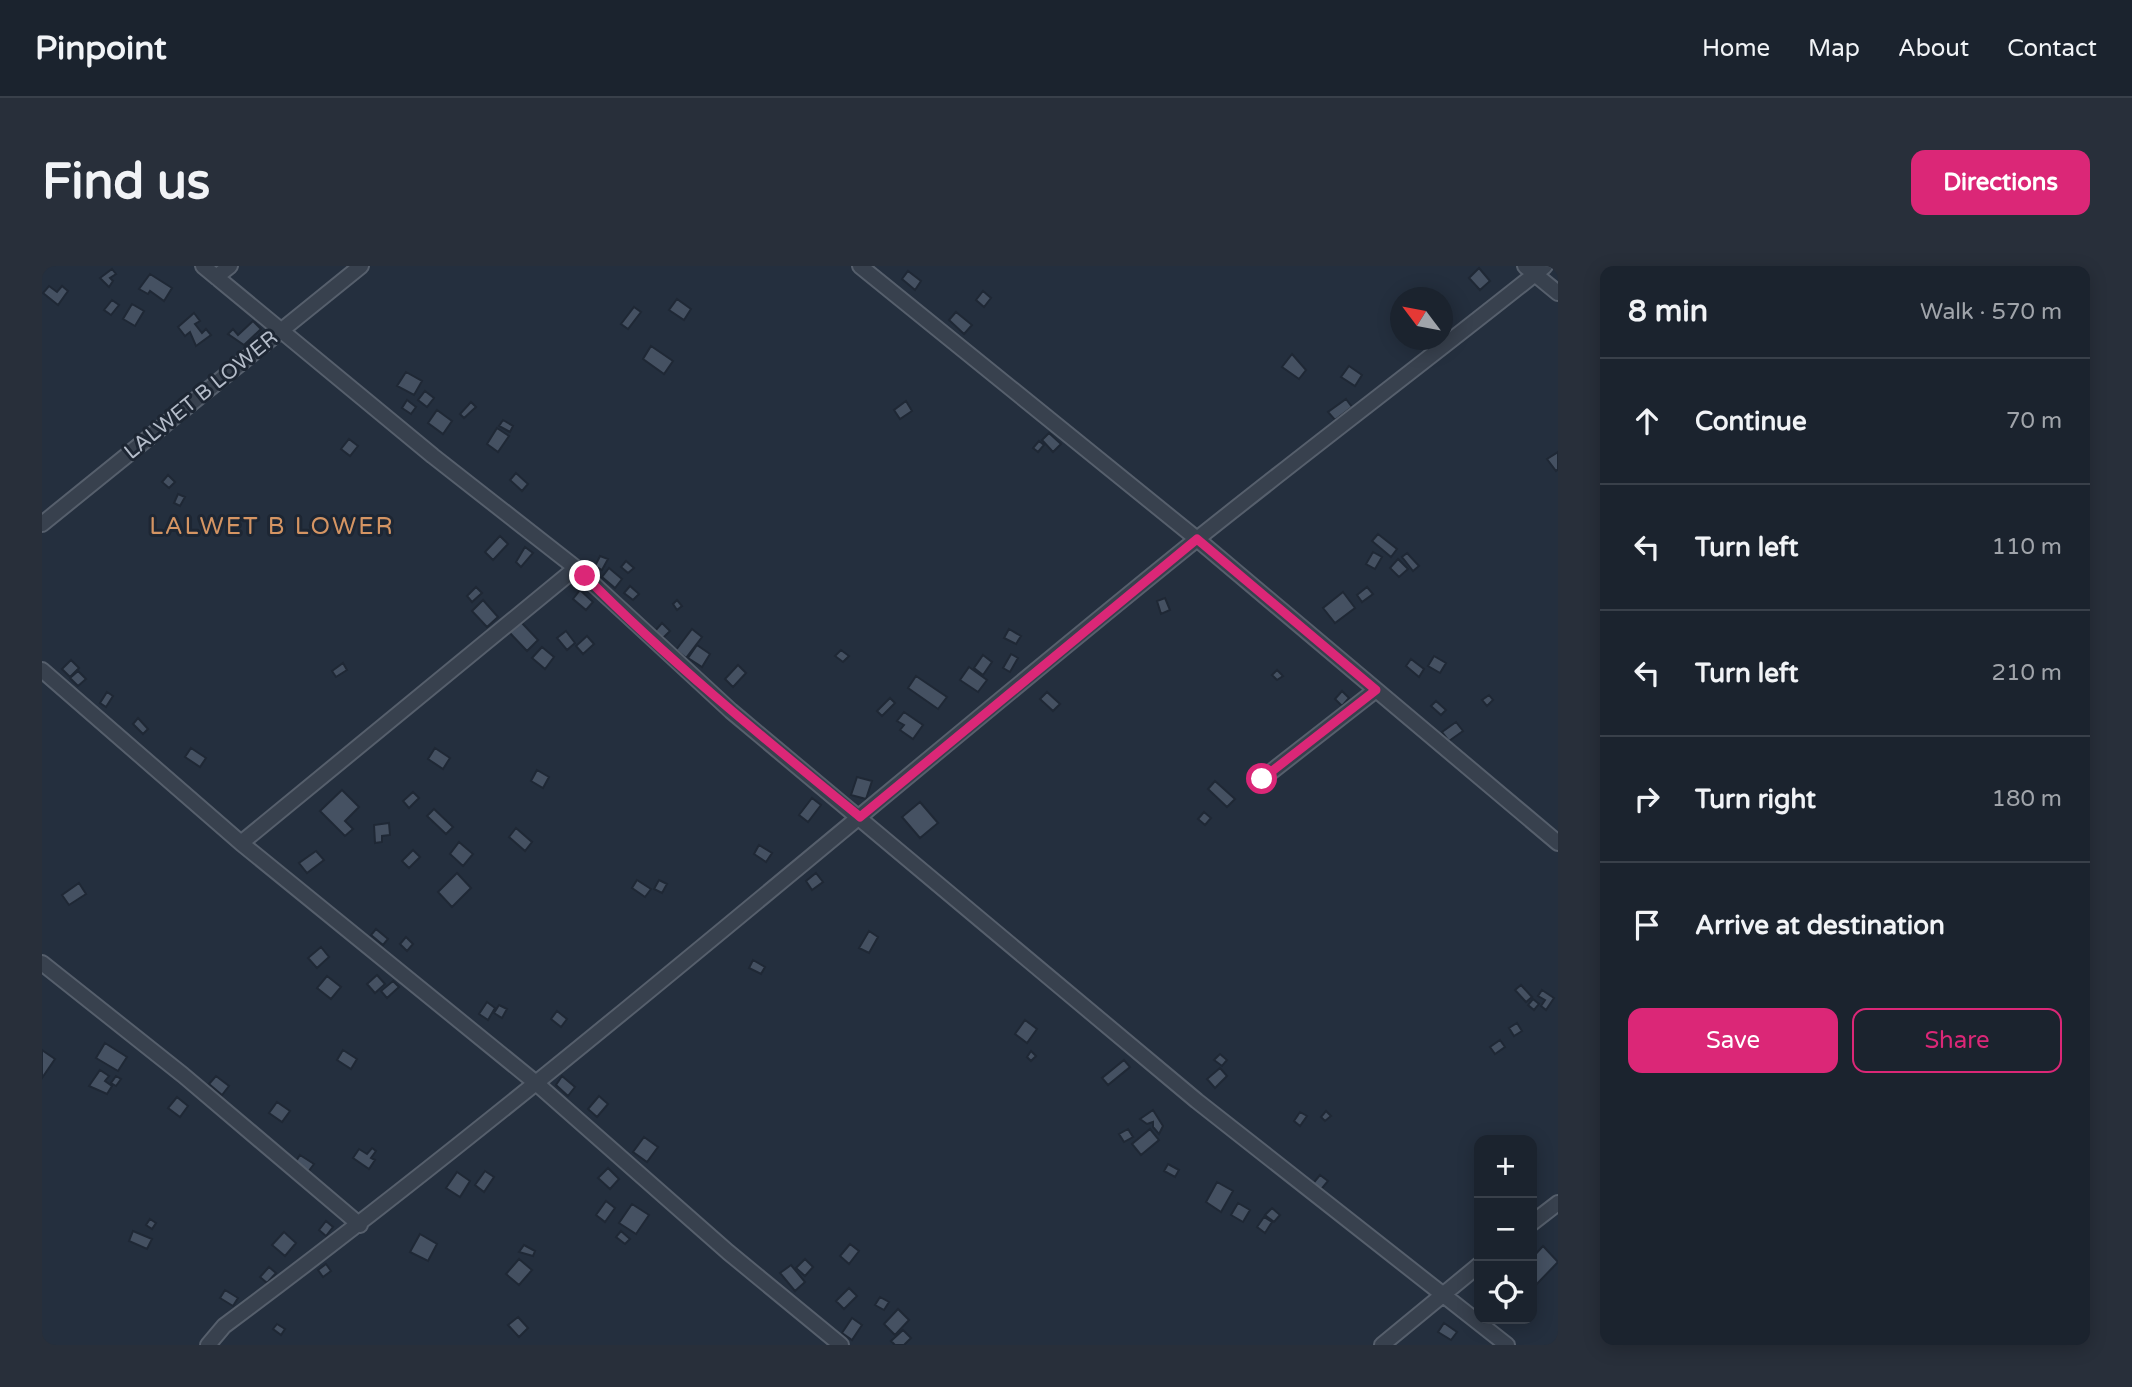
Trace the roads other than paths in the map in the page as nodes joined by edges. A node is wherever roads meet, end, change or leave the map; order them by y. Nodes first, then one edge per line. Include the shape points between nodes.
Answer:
1 (203, 266) edge
2 (230, 266) edge
3 (361, 266) edge
4 (860, 266) edge
5 (1535, 269) edge
6 (216, 277) junction
7 (1558, 293) edge
8 (282, 330) junction
9 (42, 524) edge
10 (1197, 539) junction
11 (576, 568) junction
12 (42, 670) edge
13 (1376, 690) junction
14 (1262, 779) dead end
15 (860, 817) junction
16 (242, 843) junction
17 (1558, 844) edge
18 (42, 963) edge
19 (536, 1083) junction
20 (1558, 1203) edge
21 (1537, 1219) edge
22 (360, 1225) junction
23 (1474, 1269) edge
24 (1442, 1295) junction
25 (208, 1345) edge
26 (841, 1345) edge
27 (1382, 1345) edge
28 (1507, 1345) edge

1 - 6 street
2 - 6 street
3 - 8 street, LALWET B LOWER
4 - 10 street
5 - 7 street
5 - 10 street
6 - 8 street
8 - 9 street, LALWET B LOWER
8 - 11 street
10 - 13 street
10 - 15 street
11 - 15 street via 731,711
11 - 16 street
12 - 16 street
13 - 14 street
13 - 17 street
15 - 19 street
15 - 24 street via 1197,1101
16 - 19 street
18 - 22 street
19 - 22 street
19 - 26 street
20 - 21 street
22 - 25 street via 224,1326
23 - 24 street
24 - 27 street
24 - 28 street

